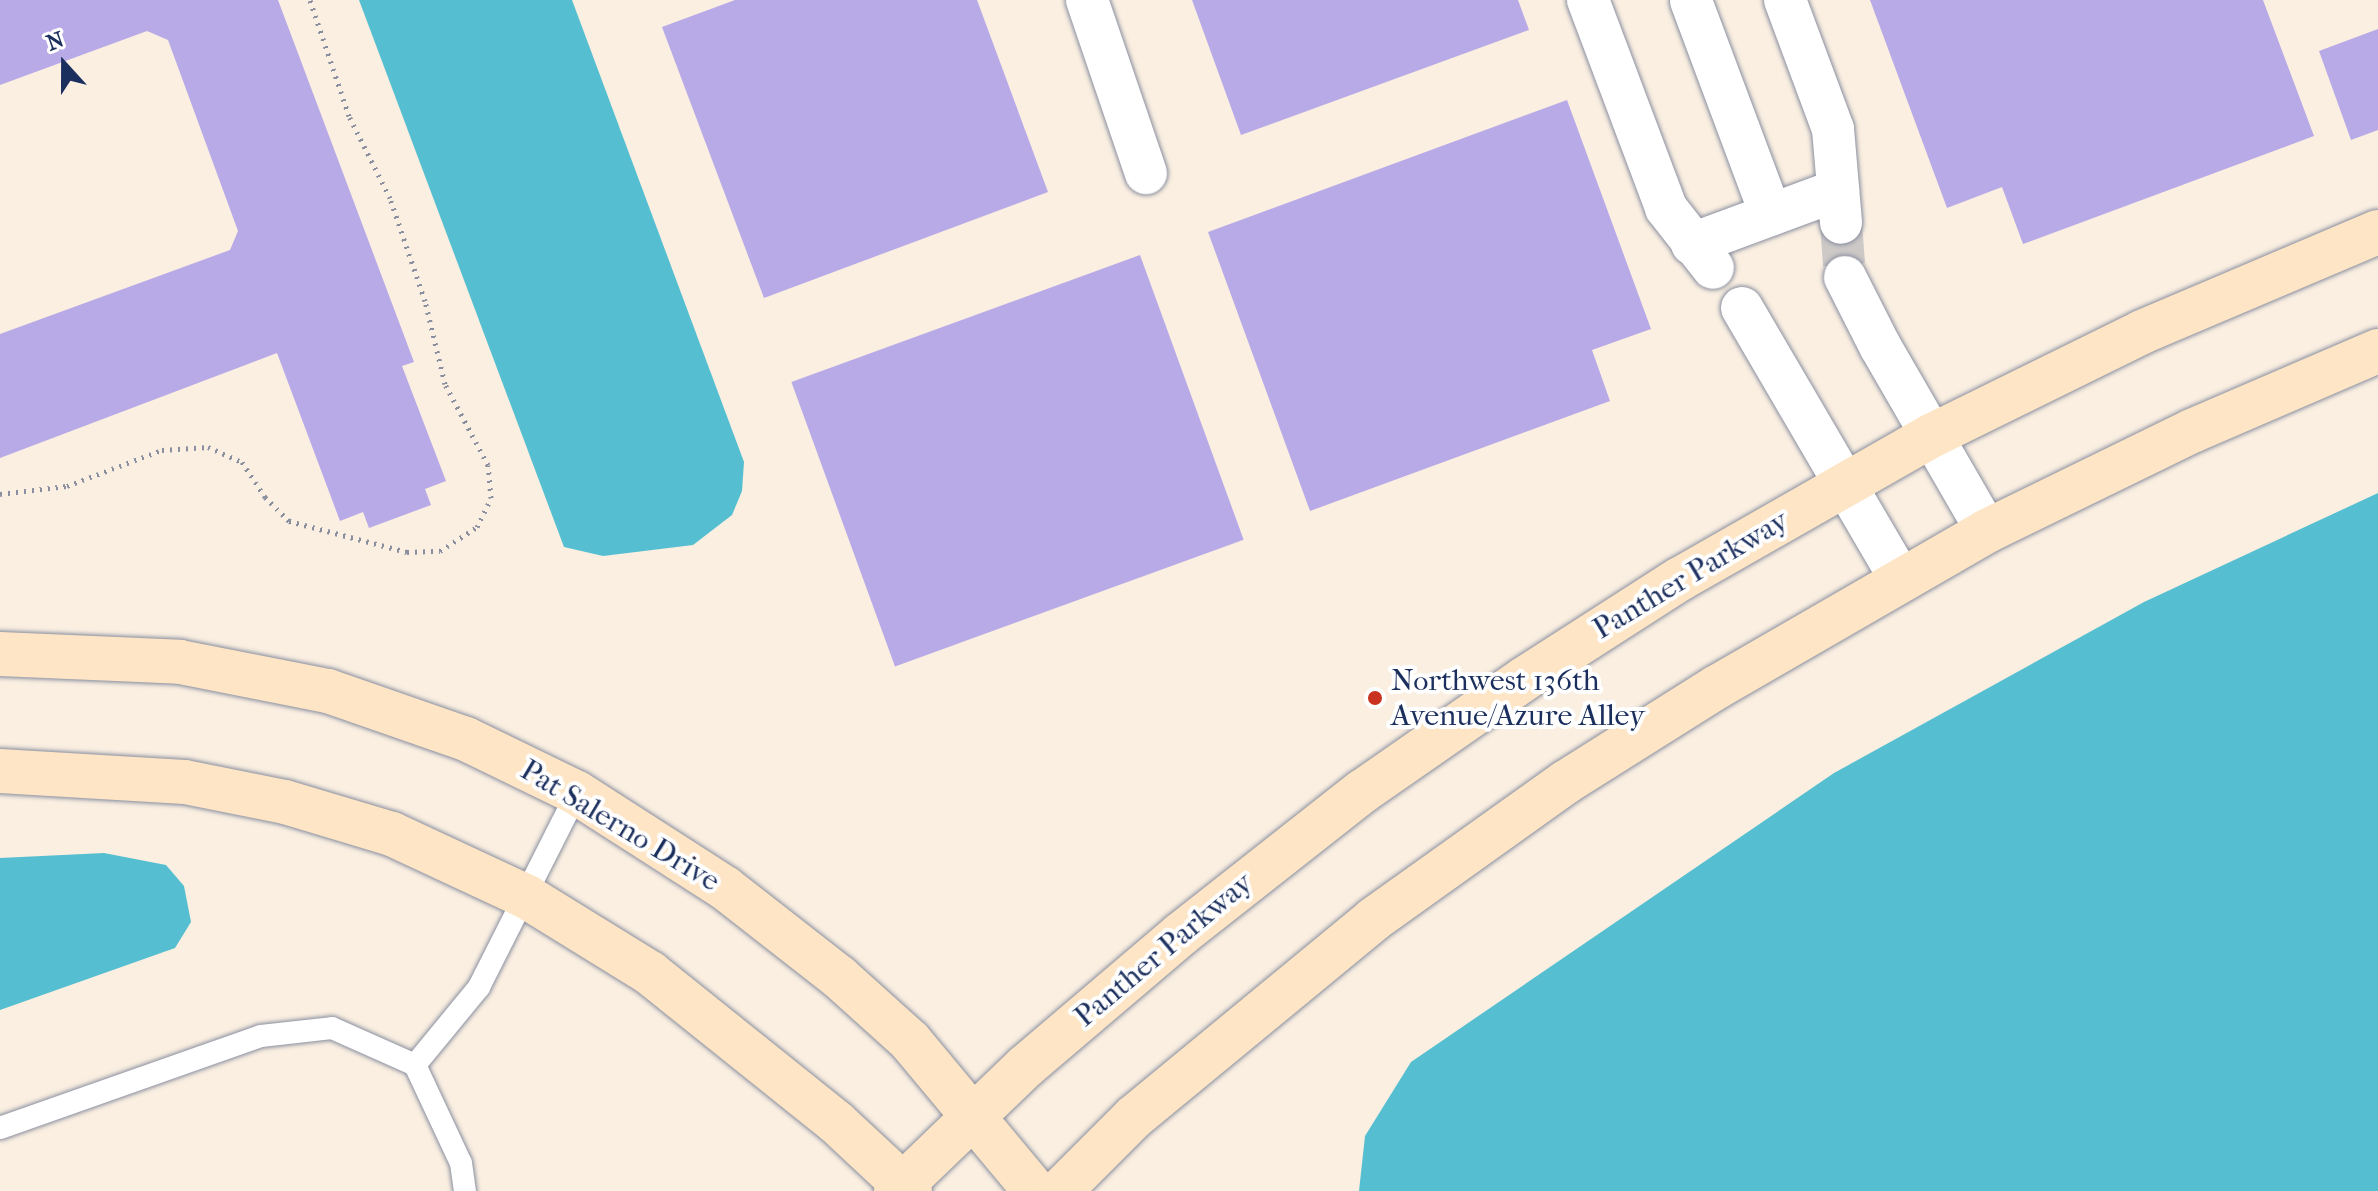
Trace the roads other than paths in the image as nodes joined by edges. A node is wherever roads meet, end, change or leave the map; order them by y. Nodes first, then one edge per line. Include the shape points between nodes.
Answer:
1 (1087, 0) edge
2 (1588, 0) edge
3 (1785, 0) edge
4 (1691, 1) edge
5 (1146, 173) dead end
6 (1771, 215) junction
7 (2378, 232) edge
8 (1845, 277) tunnel mouth
9 (1742, 308) dead end
10 (2378, 351) edge
11 (1931, 436) junction
12 (1844, 484) junction
13 (1987, 531) junction
14 (1901, 580) junction
15 (0, 654) edge
16 (0, 771) edge
17 (577, 793) junction
18 (527, 897) junction
19 (415, 1065) junction
20 (973, 1115) junction
21 (0, 1128) edge
22 (903, 1188) edge
23 (465, 1191) edge
24 (1035, 1191) edge
25 (1060, 1191) edge

1 - 5 street
2 - 6 street via 1666,208 1702,256
3 - 6 street via 1833,129 1839,206
4 - 6 street
7 - 11 main road, Panther Parkway via 2142,332
8 - 11 street
9 - 12 street
10 - 13 main road via 2192,431
11 - 12 main road, Panther Parkway
11 - 13 street
12 - 14 street
12 - 20 main road, Panther Parkway via 1680,579 1411,755 1181,934
13 - 14 main road
14 - 25 main road via 1566,782 1374,919 1134,1117
15 - 17 main road, Pat Salerno Drive via 180,662 328,691 466,739
16 - 18 main road via 185,782 285,802 392,834
17 - 18 lane
17 - 20 main road, Pat Salerno Drive via 725,888 839,977 910,1041
18 - 19 lane via 479,987
18 - 22 main road via 671,988
19 - 21 lane via 332,1028 261,1036
19 - 23 lane via 461,1163
20 - 22 main road, Panther Parkway
20 - 24 main road, Pat Salerno Drive

